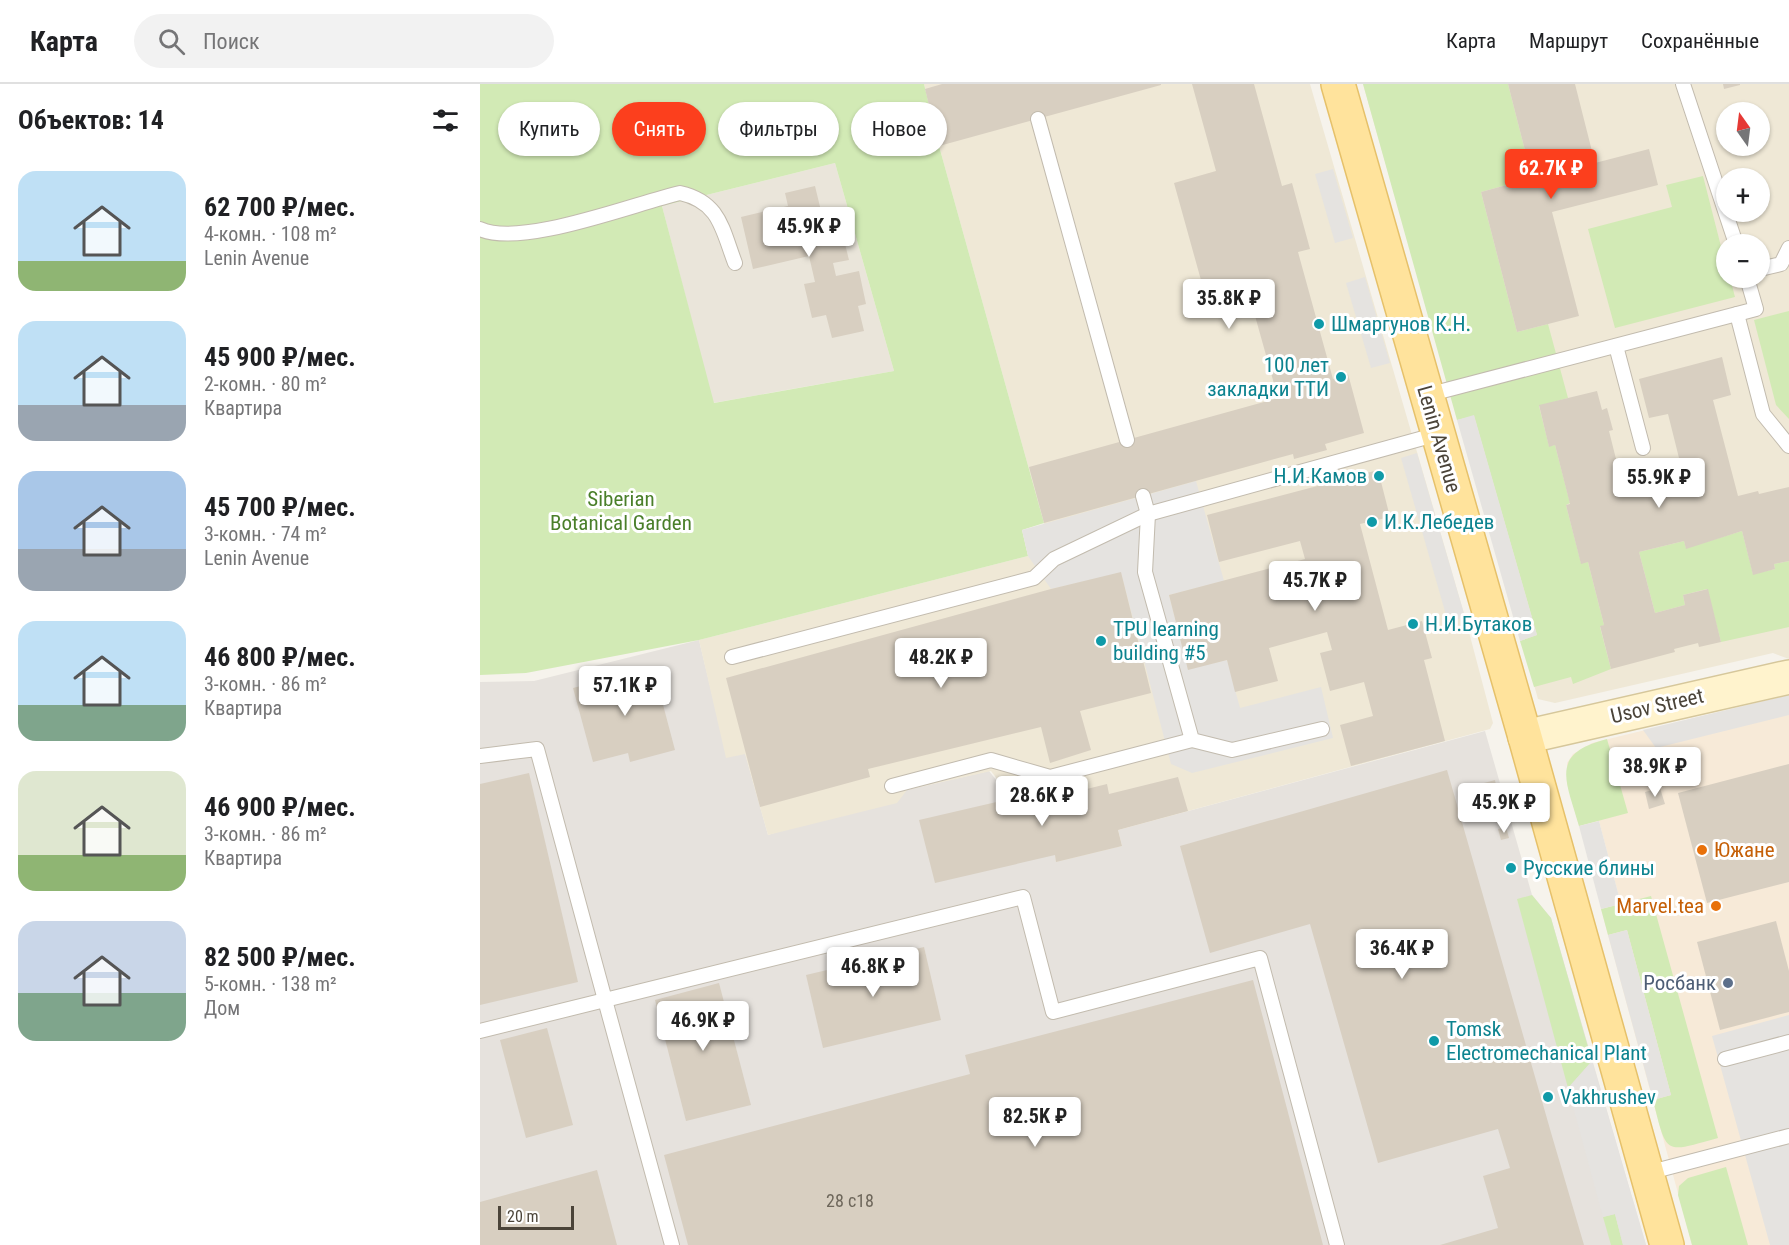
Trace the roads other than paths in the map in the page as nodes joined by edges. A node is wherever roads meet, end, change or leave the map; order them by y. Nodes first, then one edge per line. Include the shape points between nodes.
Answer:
1 (1338, 84) edge
2 (1683, 84) edge
3 (1038, 119) dead end
4 (480, 229) edge
5 (1733, 234) edge
6 (1789, 248) edge
7 (735, 263) dead end
8 (1770, 267) edge
9 (1750, 288) edge
10 (1737, 314) junction
11 (1616, 345) junction
12 (1426, 395) junction
13 (1438, 434) junction
14 (1127, 440) dead end
15 (1789, 446) edge
16 (1643, 447) dead end
17 (1143, 496) dead end
18 (1148, 514) junction
19 (732, 657) dead end
20 (1789, 677) edge
21 (1322, 729) dead end
22 (1525, 737) junction
23 (1192, 740) junction
24 (480, 756) edge
25 (892, 786) dead end
26 (605, 1000) junction
27 (480, 1031) edge
28 (1789, 1042) edge
29 (1725, 1059) dead end
30 (1789, 1136) edge
31 (1647, 1173) junction
32 (672, 1245) edge
33 (1337, 1245) edge
34 (1667, 1245) edge

1 - 12 main road, Lenin Avenue
2 - 5 lane
3 - 14 lane
4 - 7 lane via 504,235 539,231 680,193 697,197 716,213
6 - 8 lane via 1781,264
9 - 10 lane via 1756,309
10 - 11 lane
10 - 15 lane via 1762,414
11 - 12 lane
11 - 16 lane
12 - 13 main road, Lenin Avenue
13 - 18 lane
13 - 22 main road, Lenin Avenue
17 - 18 lane
18 - 19 lane via 1054,559 1034,578
18 - 23 lane via 1145,572
20 - 22 main road, Usov Street
21 - 23 lane via 1232,750
22 - 31 main road, Lenin Avenue
23 - 25 lane via 1050,777 991,760
24 - 26 lane via 537,749
26 - 27 lane
26 - 32 lane
26 - 33 lane via 1023,897 1053,1012 1260,958
28 - 29 lane
30 - 31 lane
31 - 34 main road, Lenin Avenue

